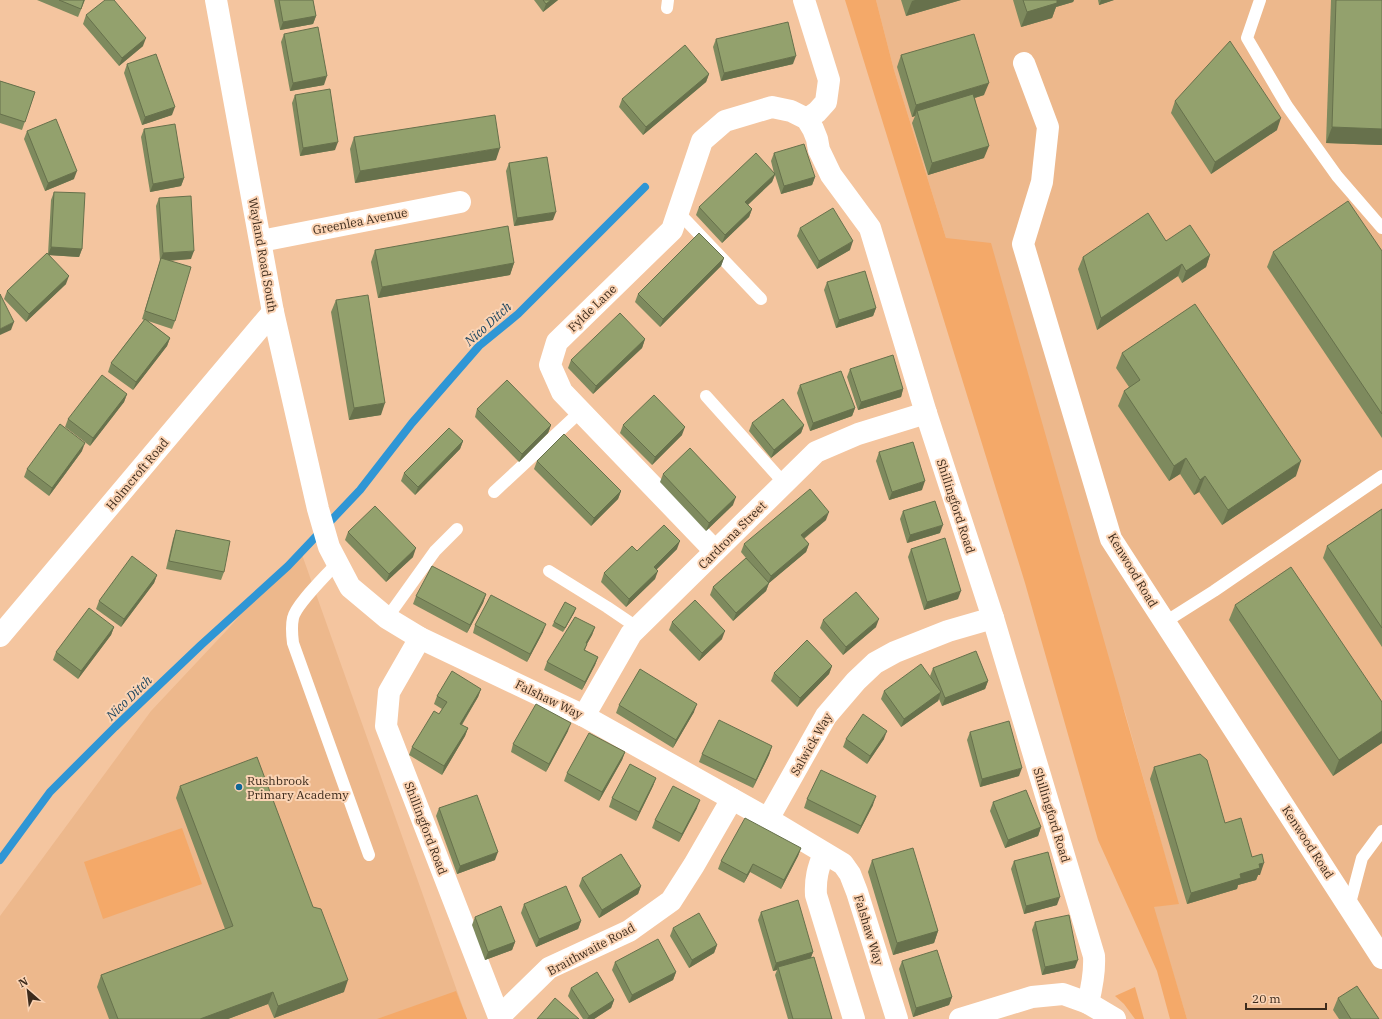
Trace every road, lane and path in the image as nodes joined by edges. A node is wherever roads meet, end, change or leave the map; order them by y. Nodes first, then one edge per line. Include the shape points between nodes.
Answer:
1 (216, 0) edge
2 (804, 0) edge
3 (1260, 0) edge
4 (1024, 63) dead end
5 (807, 119) junction
6 (460, 202) dead end
7 (678, 212) junction
8 (1382, 228) edge
9 (261, 241) junction
10 (761, 299) dead end
11 (273, 312) junction
12 (706, 396) dead end
13 (581, 411) junction
14 (926, 413) junction
15 (1382, 476) edge
16 (784, 483) junction
17 (494, 492) dead end
18 (318, 509) joint
19 (457, 529) dead end
20 (715, 551) junction
21 (337, 563) junction
22 (549, 572) dead end
23 (387, 618) junction
24 (993, 618) junction
25 (1165, 622) junction
26 (638, 628) junction
27 (0, 636) edge
28 (420, 638) junction
29 (584, 716) junction
30 (732, 799) junction
31 (768, 819) junction
32 (1382, 831) edge
33 (824, 853) junction
34 (369, 855) dead end
35 (1349, 907) junction
36 (1382, 958) edge
37 (1088, 1004) junction
38 (499, 1018) edge
39 (854, 1019) edge
40 (897, 1019) edge
41 (960, 1019) edge
42 (1114, 1019) edge

1 - 9 street, Wayland Road South
2 - 5 street via 829,80 826,102 818,112
3 - 8 lane via 1246,38 1287,106 1337,176
4 - 25 street, Kenwood Road via 1048,127 1042,182 1023,244 1111,539
5 - 7 street, Fylde Lane via 791,111 772,107 725,121 702,141
5 - 14 street, Shillingford Road via 831,174 870,228
6 - 9 street, Greenlea Avenue
7 - 10 lane
7 - 13 street, Fylde Lane via 672,230 557,342 550,365 562,392
9 - 11 street, Wayland Road South
11 - 18 street, Wayland Road South
11 - 27 street, Holmcroft Road
12 - 16 lane
13 - 17 lane
13 - 20 street, Fylde Lane
14 - 16 street, Cardrona Street via 858,434 816,452
14 - 24 street, Shillingford Road
15 - 25 lane
16 - 20 street, Cardrona Street
18 - 21 street, Falshaw Way via 329,547
19 - 23 lane via 434,551
20 - 26 street, Cardrona Street
21 - 23 street, Falshaw Way via 350,587
21 - 34 lane via 298,607 291,630 293,643
22 - 26 lane
23 - 28 street, Falshaw Way
24 - 31 street, Salwick Way via 948,631 894,652 870,668 826,716
24 - 37 street, Shillingford Road via 1094,956 1093,981
25 - 35 street, Kenwood Road
26 - 29 street, Cardrona Street via 631,634
28 - 29 street, Falshaw Way
28 - 38 street, Shillingford Road via 389,692 386,726
29 - 30 street, Falshaw Way
30 - 31 street, Falshaw Way
30 - 38 street, Braithwaite Road via 671,901 629,931 549,968
31 - 33 street, Falshaw Way
32 - 35 lane via 1362,858
33 - 39 street via 815,883 816,895
33 - 40 street, Falshaw Way via 843,864 858,892
35 - 36 street, Kenwood Road
37 - 41 street via 1063,994 1032,997
37 - 42 street

